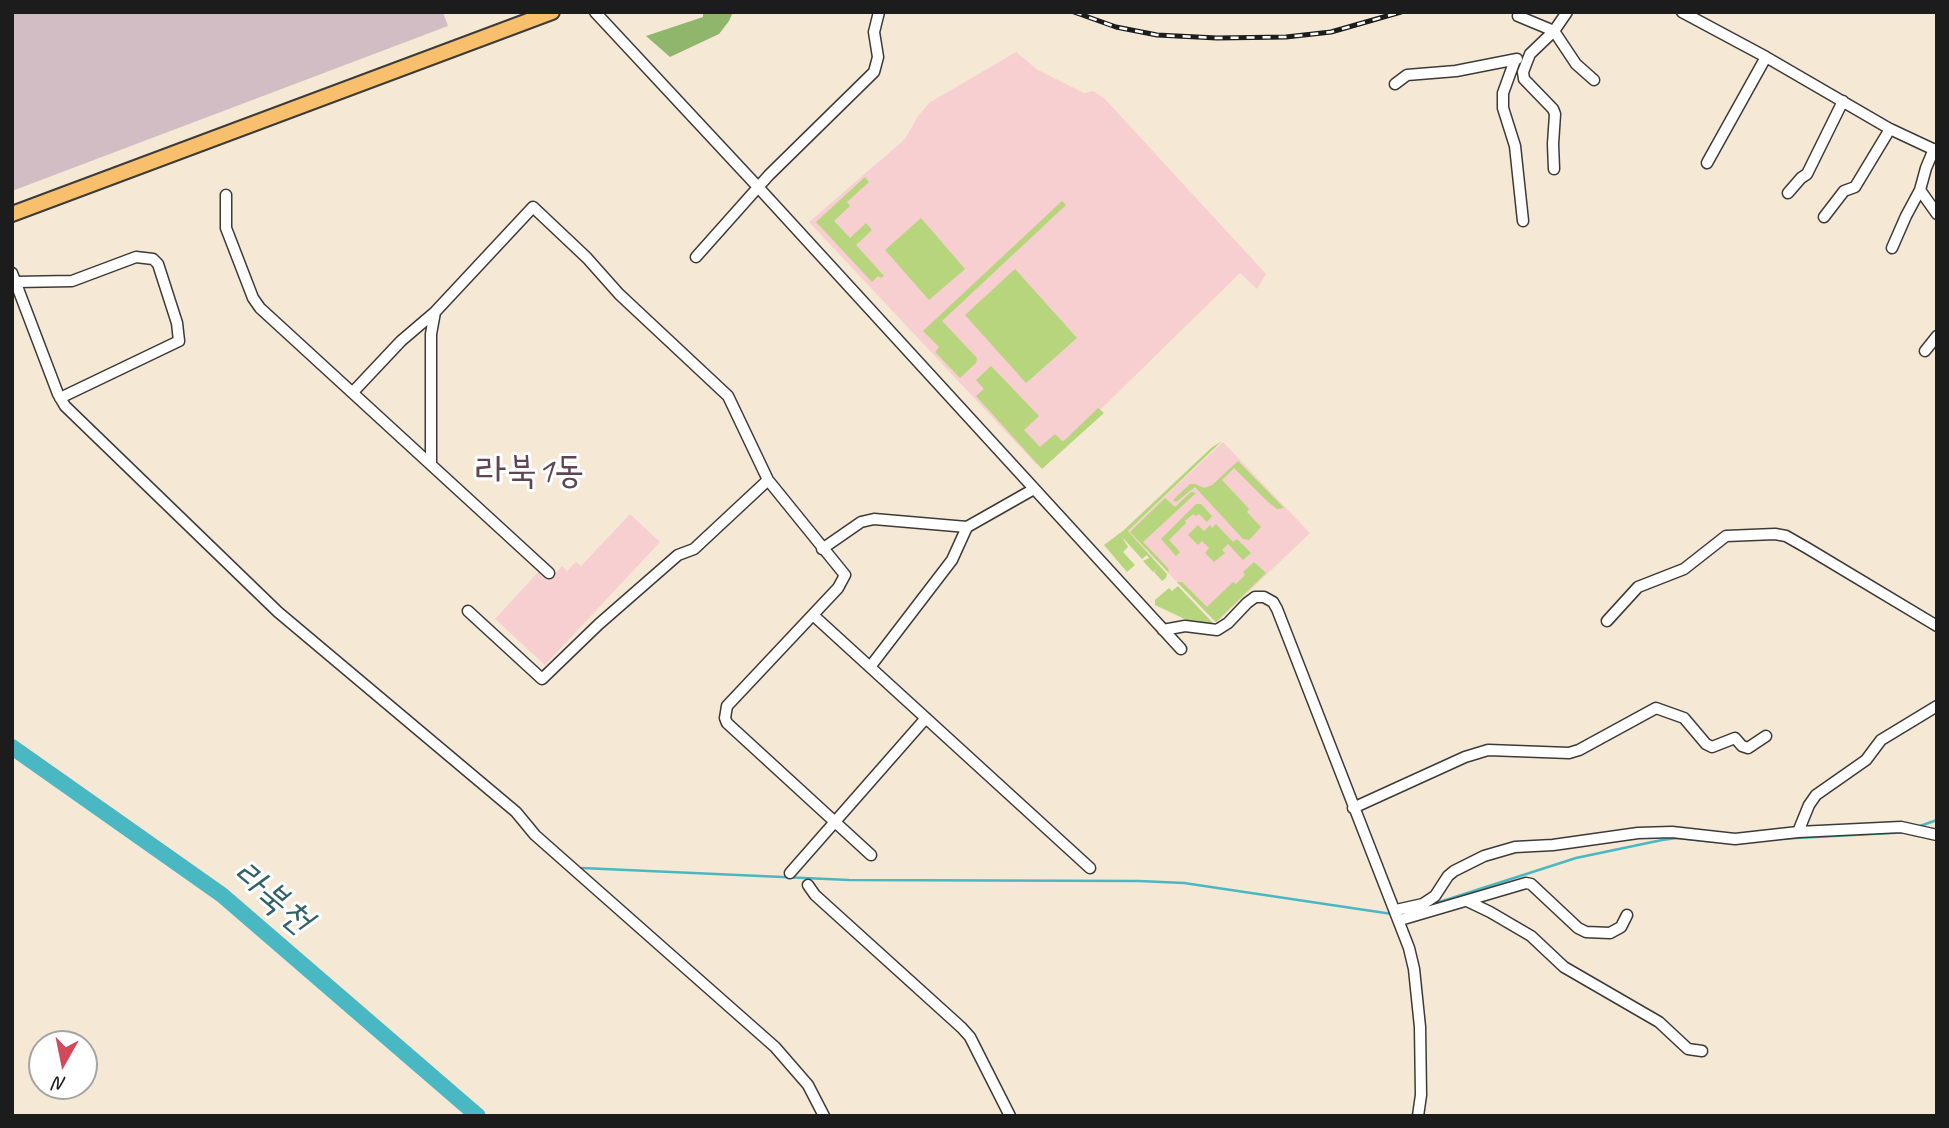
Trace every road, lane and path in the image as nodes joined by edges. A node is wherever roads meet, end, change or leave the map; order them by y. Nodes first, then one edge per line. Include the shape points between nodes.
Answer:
1 (552, 12) edge
2 (595, 12) edge
3 (879, 12) edge
4 (1567, 12) edge
5 (1682, 12) edge
6 (1518, 16) dead end
7 (1554, 32) junction
8 (1530, 54) junction
9 (1766, 57) junction
10 (1515, 60) junction
11 (1594, 80) dead end
12 (1395, 84) dead end
13 (1843, 101) junction
14 (1890, 129) junction
15 (1935, 150) edge
16 (1707, 163) dead end
17 (1554, 169) dead end
18 (758, 187) junction
19 (1920, 190) junction
20 (1788, 193) dead end
21 (226, 195) dead end
22 (12, 214) edge
23 (1937, 214) edge
24 (1824, 217) dead end
25 (1523, 221) dead end
26 (1892, 248) dead end
27 (696, 257) dead end
28 (14, 278) edge
29 (435, 312) junction
30 (1937, 336) edge
31 (1925, 351) dead end
32 (353, 392) junction
33 (60, 398) junction
34 (431, 465) junction
35 (768, 480) junction
36 (1034, 489) junction
37 (967, 527) junction
38 (822, 550) junction
39 (549, 573) dead end
40 (468, 611) dead end
41 (813, 615) junction
42 (1607, 621) dead end
43 (1937, 626) edge
44 (1163, 630) junction
45 (1181, 649) dead end
46 (870, 667) junction
47 (1937, 706) edge
48 (926, 718) junction
49 (1766, 736) dead end
50 (1353, 808) junction
51 (835, 821) junction
52 (1798, 832) junction
53 (1937, 835) edge
54 (871, 855) dead end
55 (1090, 868) dead end
56 (790, 873) dead end
57 (808, 885) dead end
58 (1466, 901) junction
59 (1396, 910) junction
60 (1627, 915) dead end
61 (1400, 920) junction
62 (1702, 1051) dead end
63 (824, 1116) edge
64 (1010, 1116) edge
65 (1418, 1116) edge

1 - 22 highway
2 - 18 street
3 - 18 street via 874,72
4 - 7 street
5 - 9 street
6 - 7 street
7 - 8 street
7 - 11 street via 1576,64
8 - 10 street
8 - 17 street via 1524,79 1555,114
9 - 13 street
9 - 16 street
10 - 12 street via 1407,75
10 - 25 street via 1503,93 1503,108 1515,146
13 - 14 street
13 - 20 street via 1807,174
14 - 15 street
14 - 24 street via 1855,187 1844,191
15 - 19 street
18 - 27 street
18 - 36 street
19 - 23 street
19 - 26 street
21 - 32 street via 226,228 253,298
28 - 33 street
28 - 33 street via 72,281 136,257 158,264 179,341
29 - 32 street
29 - 34 street
29 - 35 street via 533,207 728,396
30 - 31 street
32 - 34 street
33 - 63 street via 278,612 516,812 535,835 775,1046 808,1085
34 - 39 street
35 - 38 street
35 - 40 street via 694,549 678,555 599,624 542,679
36 - 37 street
36 - 44 street
37 - 38 street via 874,519 861,522
37 - 46 street via 953,560
38 - 41 street via 845,575
41 - 46 street
41 - 51 street via 727,706 725,718
42 - 43 street via 1638,587 1684,569 1726,536 1775,534 1786,536
44 - 45 street
44 - 50 street via 1185,626 1217,630 1255,597 1273,602
46 - 48 street
47 - 52 street via 1881,740 1866,760 1816,795
48 - 51 street
48 - 55 street
49 - 50 street via 1748,748 1735,738 1712,747 1684,718 1656,708 1580,750 1488,750
50 - 59 street
51 - 54 street
51 - 56 street
52 - 53 street via 1901,827
52 - 59 street via 1735,839 1638,833 1515,847 1454,871 1423,904
57 - 64 street via 970,1037
58 - 60 street via 1526,883 1586,932 1610,933 1621,927
58 - 61 street
58 - 62 street via 1531,936 1564,967 1659,1022 1688,1049
59 - 61 street
61 - 65 street via 1414,969 1420,1027

